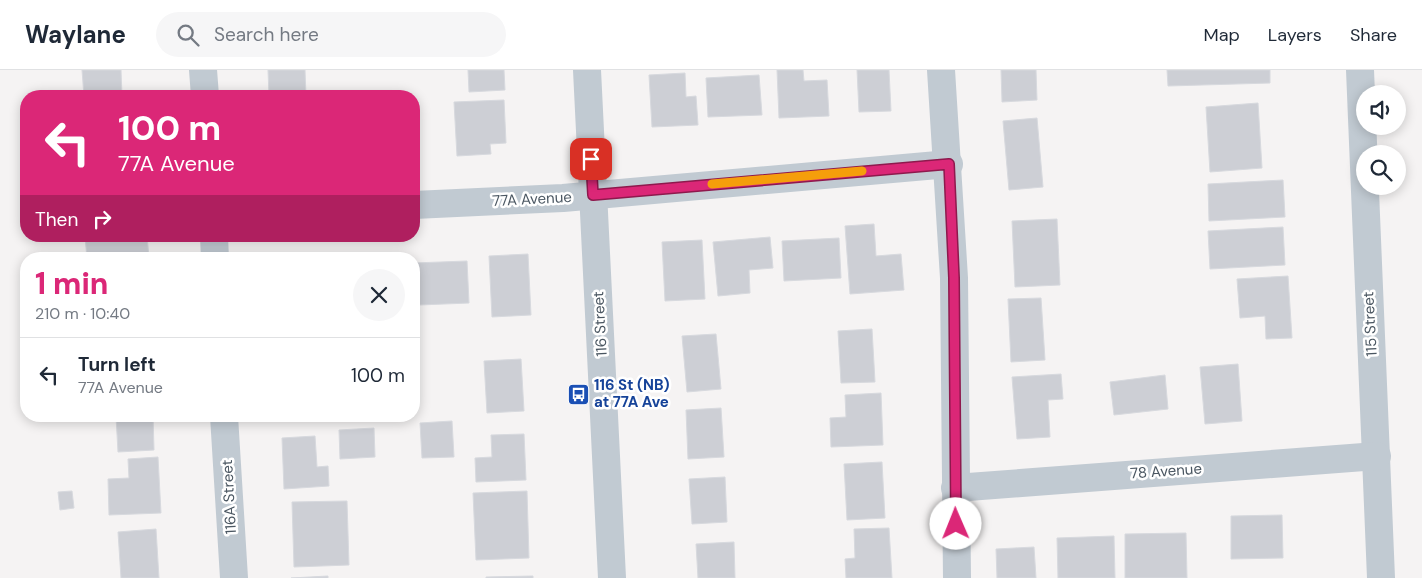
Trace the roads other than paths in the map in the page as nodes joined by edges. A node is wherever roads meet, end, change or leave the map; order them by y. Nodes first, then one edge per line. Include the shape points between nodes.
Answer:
1 (203, 70) edge
2 (587, 70) edge
3 (941, 70) edge
4 (1360, 70) edge
5 (205, 90) edge
6 (949, 164) junction
7 (593, 195) junction
8 (420, 205) edge
9 (224, 422) edge
10 (1377, 456) junction
11 (955, 488) junction
12 (234, 578) edge
13 (612, 578) edge
14 (956, 578) edge
15 (1381, 578) edge

1 - 5 street
2 - 7 street, 116 Street
3 - 6 street
4 - 10 street, 115 Street
6 - 7 street, 77A Avenue
6 - 11 street via 954,278
7 - 8 street, 77A Avenue
7 - 13 street, 116 Street
9 - 12 street, 116A Street
10 - 11 street, 78 Avenue
10 - 15 street, 115 Street
11 - 14 street

